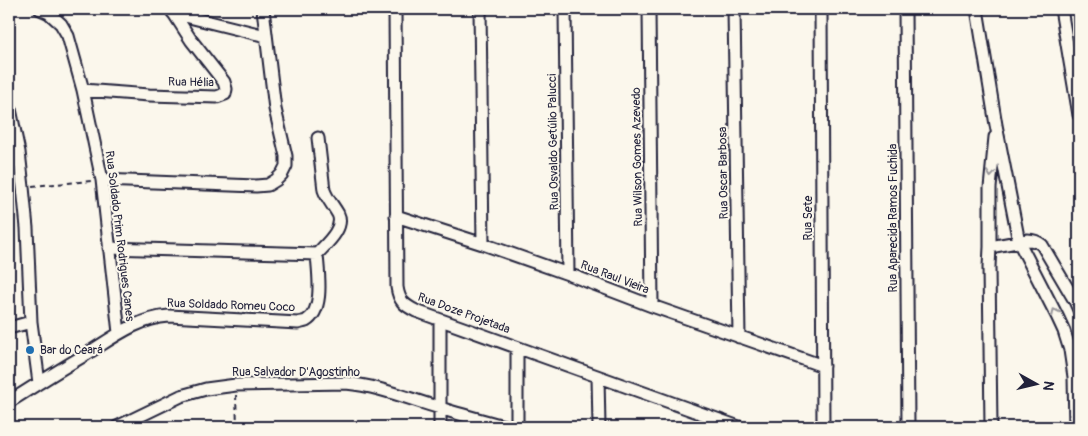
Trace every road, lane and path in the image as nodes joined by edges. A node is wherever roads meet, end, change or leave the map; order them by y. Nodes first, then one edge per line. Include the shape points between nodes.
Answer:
1 (40, 9) edge
2 (262, 9) edge
3 (395, 9) edge
4 (480, 9) edge
5 (565, 9) edge
6 (649, 9) edge
7 (734, 9) edge
8 (820, 9) edge
9 (905, 9) edge
10 (977, 9) edge
11 (1061, 9) edge
12 (172, 11) edge
13 (266, 36) junction
14 (83, 90) junction
15 (9, 104) edge
16 (1079, 115) edge
17 (996, 125) junction
18 (318, 138) dead end
19 (102, 180) junction
20 (23, 187) junction
21 (396, 216) junction
22 (1019, 242) junction
23 (483, 244) junction
24 (990, 247) junction
25 (109, 248) junction
26 (317, 254) junction
27 (568, 274) junction
28 (652, 306) junction
29 (1079, 310) edge
30 (440, 320) junction
31 (32, 322) junction
32 (9, 328) edge
33 (119, 333) junction
34 (739, 337) junction
35 (517, 348) junction
36 (823, 366) junction
37 (598, 377) junction
38 (39, 383) junction
39 (236, 385) junction
40 (9, 402) edge
41 (441, 408) junction
42 (117, 427) edge
43 (237, 427) edge
44 (440, 427) edge
45 (507, 427) edge
46 (517, 427) edge
47 (600, 427) edge
48 (738, 427) edge
49 (823, 427) edge
50 (908, 427) edge
51 (991, 427) edge
52 (1075, 427) edge

1 - 14 street, Rua Soldado Prim Rodrigues Canes via 61,24 68,36
2 - 13 street
3 - 21 street, Rua Doze Projetada
4 - 23 street
5 - 27 street, Rua Osvaldo Getúlio Palucci
6 - 28 street, Rua Wilson Gomes Azevedo
7 - 34 street, Rua Oscar Barbosa
8 - 36 street, Rua Sete
9 - 50 street, Rua Aparecida Ramos Fuchida
10 - 17 street
11 - 16 street
12 - 13 street
12 - 14 street, Rua Hélia via 224,82 225,94 217,97 150,96
13 - 19 street via 275,109 286,156 286,166 276,180 256,186
14 - 19 street, Rua Soldado Prim Rodrigues Canes
15 - 20 street
17 - 22 street
17 -> 24 street via 990,188
18 - 26 street via 324,190 340,220 336,231
19 - 20 path
19 - 25 street, Rua Soldado Prim Rodrigues Canes
20 - 31 street
21 - 23 street, Rua Raul Vieira
21 - 30 street, Rua Doze Projetada via 398,296 407,307
22 - 24 street
22 - 29 street via 1033,240 1042,245
52 -> 22 street via 1070,350 1057,316
23 - 27 street, Rua Raul Vieira
24 - 51 street
25 - 26 street
25 - 33 street, Rua Soldado Prim Rodrigues Canes
26 - 33 street, Rua Soldado Romeu Coco via 318,298 316,308 306,321 163,316 147,319
27 - 28 street, Rua Raul Vieira
28 - 34 street, Rua Raul Vieira
30 - 35 street, Rua Doze Projetada
30 - 41 street
31 - 32 street
31 - 38 street
33 - 38 street, Rua Soldado Romeu Coco
34 - 36 street, Rua Raul Vieira
35 - 37 street, Rua Doze Projetada
35 - 46 street
36 - 49 street, Rua Sete
37 - 47 street
37 - 48 street, Rua Doze Projetada
38 - 40 street, Rua Soldado Romeu Coco
39 - 41 street, Rua Salvador D'Agostinho via 346,383 378,388
39 - 42 street, Rua Salvador D'Agostinho via 181,396
39 - 43 path
41 - 44 street
41 - 45 street, Rua Salvador D'Agostinho

